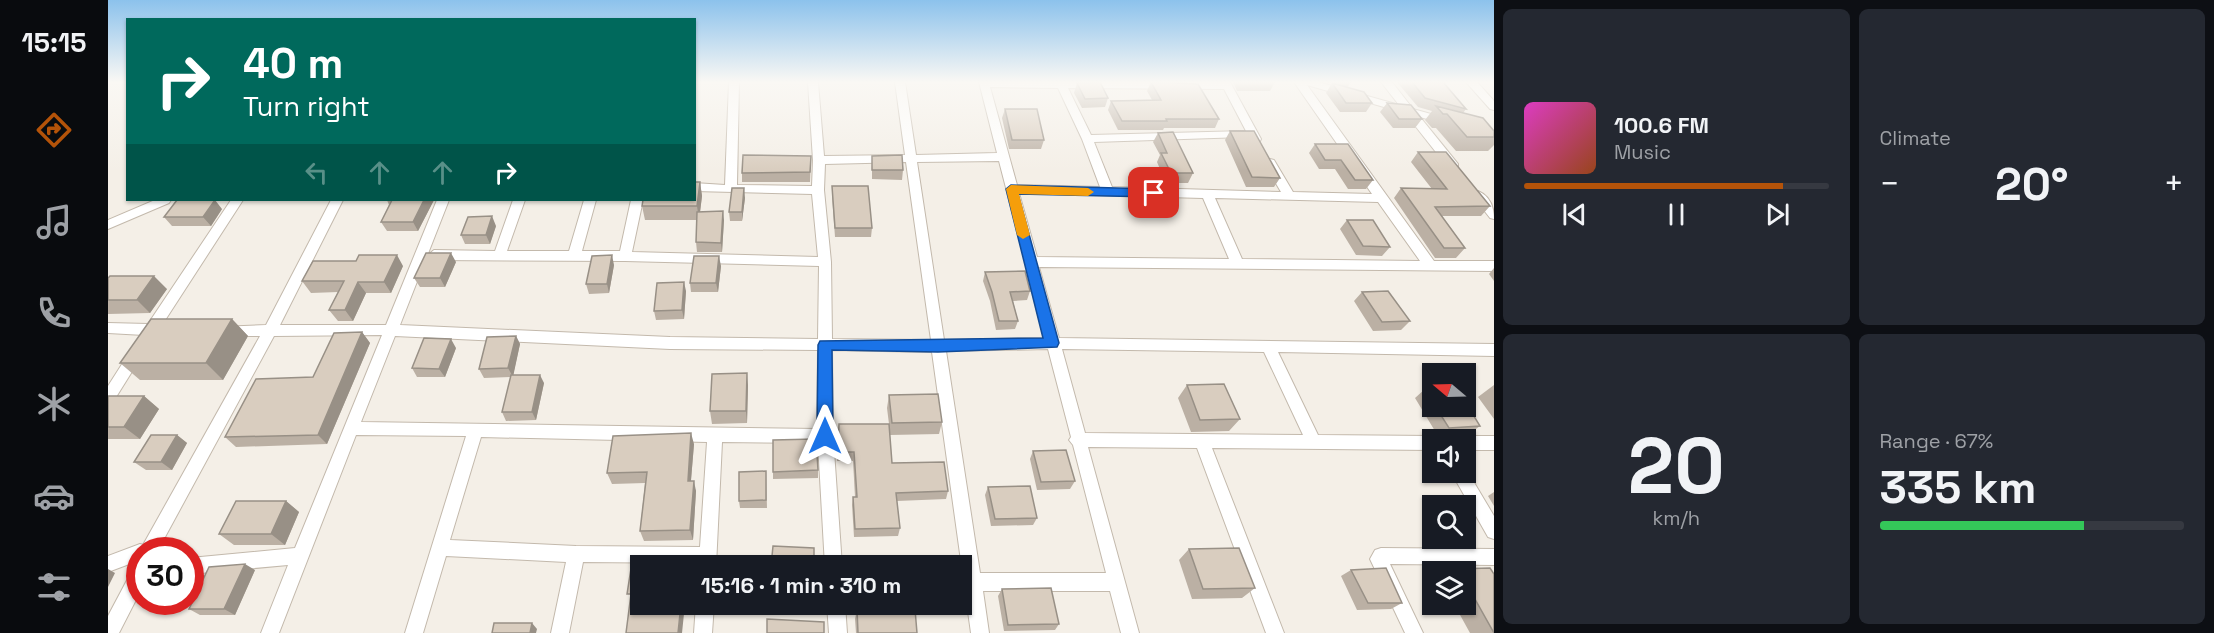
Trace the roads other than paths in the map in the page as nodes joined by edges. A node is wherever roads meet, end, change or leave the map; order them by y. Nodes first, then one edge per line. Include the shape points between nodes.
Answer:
1 (733, 112) edge
2 (815, 112) edge
3 (904, 112) edge
4 (991, 112) edge
5 (1074, 112) edge
6 (1241, 112) edge
7 (1320, 112) edge
8 (1410, 112) joint
9 (1452, 123) edge
10 (1253, 133) junction
11 (1087, 139) junction
12 (1003, 157) junction
13 (910, 158) junction
14 (819, 160) junction
15 (696, 187) edge
16 (731, 189) junction
17 (1011, 189) junction
18 (818, 190) junction
19 (1108, 193) junction
20 (1207, 194) junction
21 (1289, 195) junction
22 (1381, 198) junction
23 (163, 201) edge
24 (236, 201) edge
25 (336, 201) edge
26 (443, 201) edge
27 (519, 201) edge
28 (590, 201) edge
29 (637, 201) edge
30 (1494, 215) edge
31 (122, 218) junction
32 (108, 225) edge
33 (108, 236) edge
34 (420, 255) junction
35 (499, 256) junction
36 (574, 256) junction
37 (625, 256) junction
38 (825, 262) junction
39 (1030, 262) junction
40 (1238, 264) junction
41 (1430, 266) junction
42 (1494, 266) edge
43 (108, 328) edge
44 (152, 330) junction
45 (176, 330) edge
46 (390, 330) junction
47 (211, 331) edge
48 (270, 331) junction
49 (1052, 343) junction
50 (825, 345) junction
51 (938, 346) junction
52 (1269, 346) junction
53 (1494, 350) edge
54 (108, 398) edge
55 (351, 428) junction
56 (476, 429) junction
57 (825, 436) junction
58 (715, 437) junction
59 (1077, 440) junction
60 (1202, 441) junction
61 (1314, 442) junction
62 (1422, 443) edge
63 (1476, 443) edge
64 (1494, 443) edge
65 (1466, 483) edge
66 (1494, 531) edge
67 (152, 537) edge
68 (439, 548) junction
69 (576, 554) junction
70 (707, 555) edge
71 (833, 555) edge
72 (968, 555) edge
73 (300, 556) junction
74 (630, 556) edge
75 (126, 557) edge
76 (1494, 557) edge
77 (108, 564) edge
78 (204, 565) edge
79 (972, 582) joint
80 (1116, 582) junction
81 (126, 601) edge
82 (704, 615) edge
83 (837, 615) edge
84 (110, 633) edge
85 (270, 633) edge
86 (414, 633) edge
87 (560, 633) edge
88 (703, 633) edge
89 (838, 633) edge
90 (980, 633) edge
91 (1130, 633) edge
92 (1275, 633) edge
93 (1414, 633) edge

1 - 16 street
2 - 14 street
3 - 13 street
4 - 12 street
5 - 11 street
6 - 10 street
7 - 22 street
8 - 9 street
8 - 30 street
10 - 11 street
10 - 21 street
11 - 19 street
12 - 13 street
12 - 17 street
13 - 14 street
13 - 51 street
14 - 18 street
15 - 16 street
16 - 18 street
17 - 19 street
17 - 39 street
18 - 38 street
19 - 20 street
20 - 21 street
20 - 40 street
21 - 22 street
22 - 41 street
23 - 31 street
24 - 44 street
25 - 48 street
26 - 34 street
27 - 35 street
28 - 36 street
29 - 37 street
31 - 32 street
31 - 33 street
34 - 35 street
34 - 46 street
35 - 36 street
36 - 37 street
37 - 38 street
38 - 50 street
39 - 40 street
39 - 49 street
40 - 41 street
41 - 42 street
43 - 44 street
44 - 45 street
44 - 54 street
46 - 48 street
46 - 50 street via 670,343
46 - 55 street
47 - 48 street
48 - 67 street
49 - 51 street
49 - 52 street
49 - 59 street
50 - 51 street
50 - 57 street
51 - 72 street
52 - 53 street
52 - 61 street
55 - 56 street
55 - 73 street
56 - 58 street
56 - 68 street
57 - 58 street
57 - 71 street
58 - 70 street
59 - 60 street
59 - 80 street
60 - 61 street
60 - 92 street
61 - 62 street
63 - 64 street
65 - 66 street
68 - 69 street
68 - 86 street
69 - 74 street
69 - 87 street
73 - 78 street
73 - 85 street
75 - 77 street
76 - 93 street via 1381,556 1378,559
79 - 80 street
79 - 90 street
80 - 91 street
81 - 84 street
82 - 88 street
83 - 89 street

